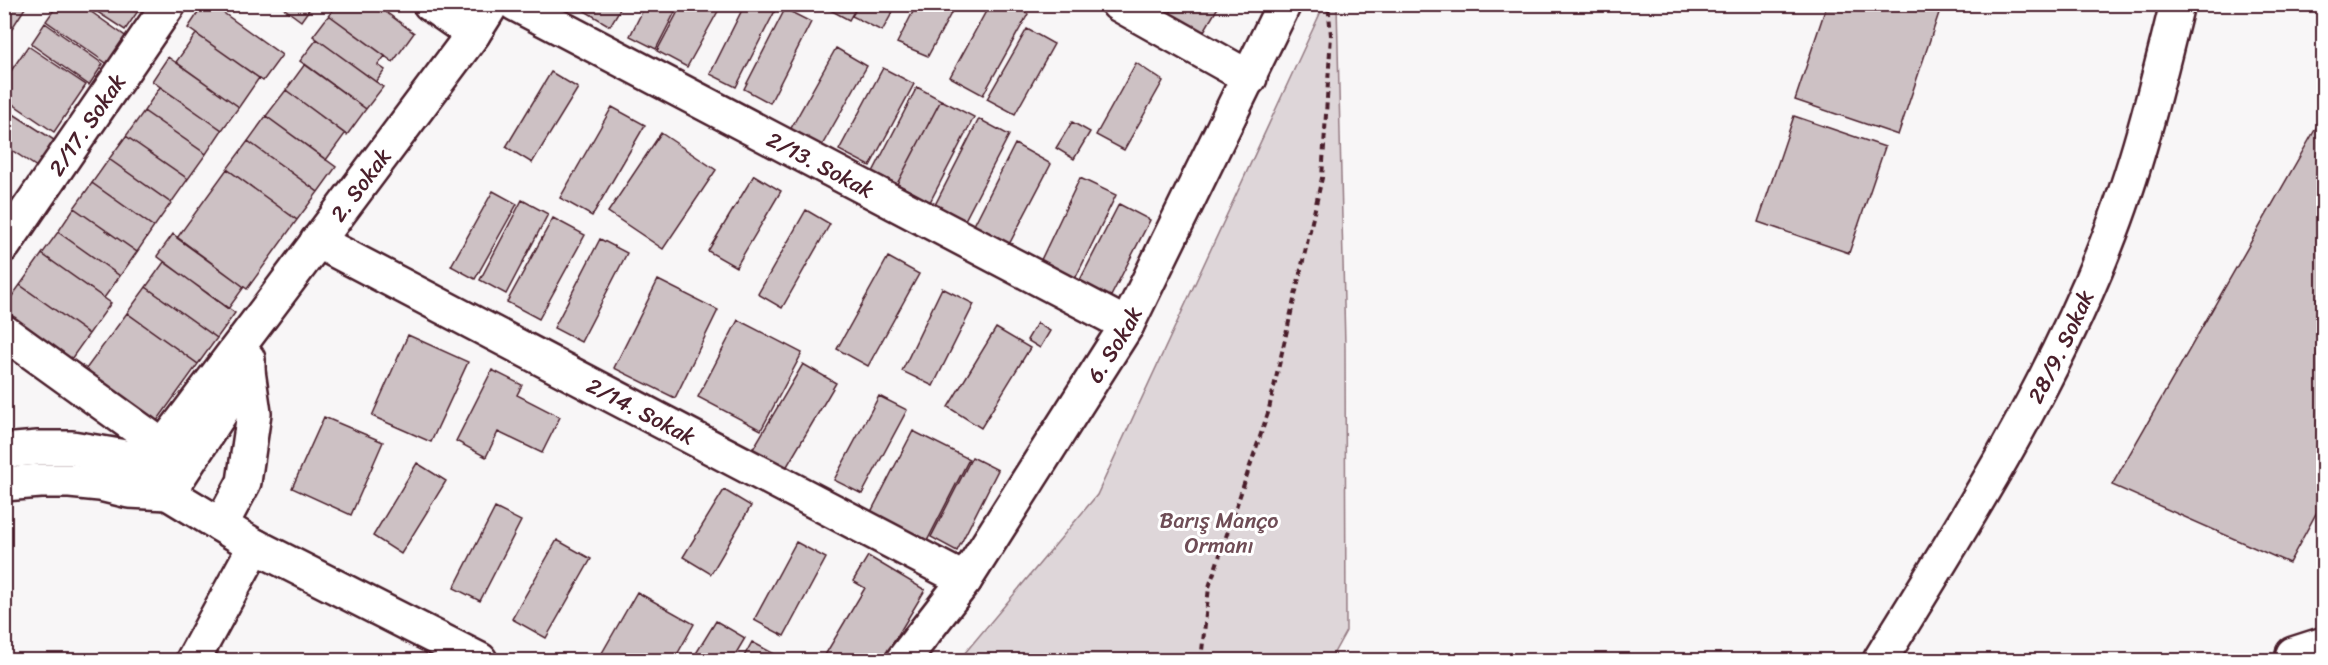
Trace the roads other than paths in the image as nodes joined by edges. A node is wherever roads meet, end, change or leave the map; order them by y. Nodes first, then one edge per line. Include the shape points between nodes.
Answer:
1 (169, 4) edge
2 (430, 4) edge
3 (492, 4) edge
4 (515, 4) edge
5 (1118, 4) edge
6 (1284, 4) edge
7 (2177, 4) edge
8 (473, 34) junction
9 (1250, 78) junction
10 (317, 241) junction
11 (4, 245) edge
12 (1127, 325) junction
13 (4, 332) edge
14 (248, 336) junction
15 (248, 371) junction
16 (4, 451) edge
17 (166, 459) junction
18 (4, 484) edge
19 (129, 491) junction
20 (168, 493) junction
21 (221, 525) junction
22 (255, 546) junction
23 (965, 580) junction
24 (2324, 644) edge
25 (2293, 654) dead end
26 (193, 660) edge
27 (480, 660) edge
28 (903, 660) edge
29 (1880, 660) edge

1 - 11 street, 2/17. Sokak
2 - 8 street
3 - 8 street, 2. Sokak
4 - 12 street, 2/13. Sokak
5 - 9 street
6 - 9 street, 6. Sokak
7 - 29 street, 28/9. Sokak via 2155,93 2107,244 2066,338 2023,423
8 - 10 street, 2. Sokak
9 - 12 street, 6. Sokak
10 - 14 street, 2. Sokak
10 - 23 street, 2/14. Sokak
12 - 23 street, 6. Sokak
13 - 17 street
14 - 15 street
14 - 17 street, 2. Sokak
15 - 17 street, 2. Sokak
15 - 21 street via 254,413 244,482
16 - 17 street via 72,448 137,459
17 - 19 street, 2. Sokak
17 - 20 street
18 - 19 street via 70,481
19 - 20 street
20 - 21 street
21 - 22 street
22 - 26 street
22 - 27 street
23 - 28 street, 6. Sokak
24 - 25 street

